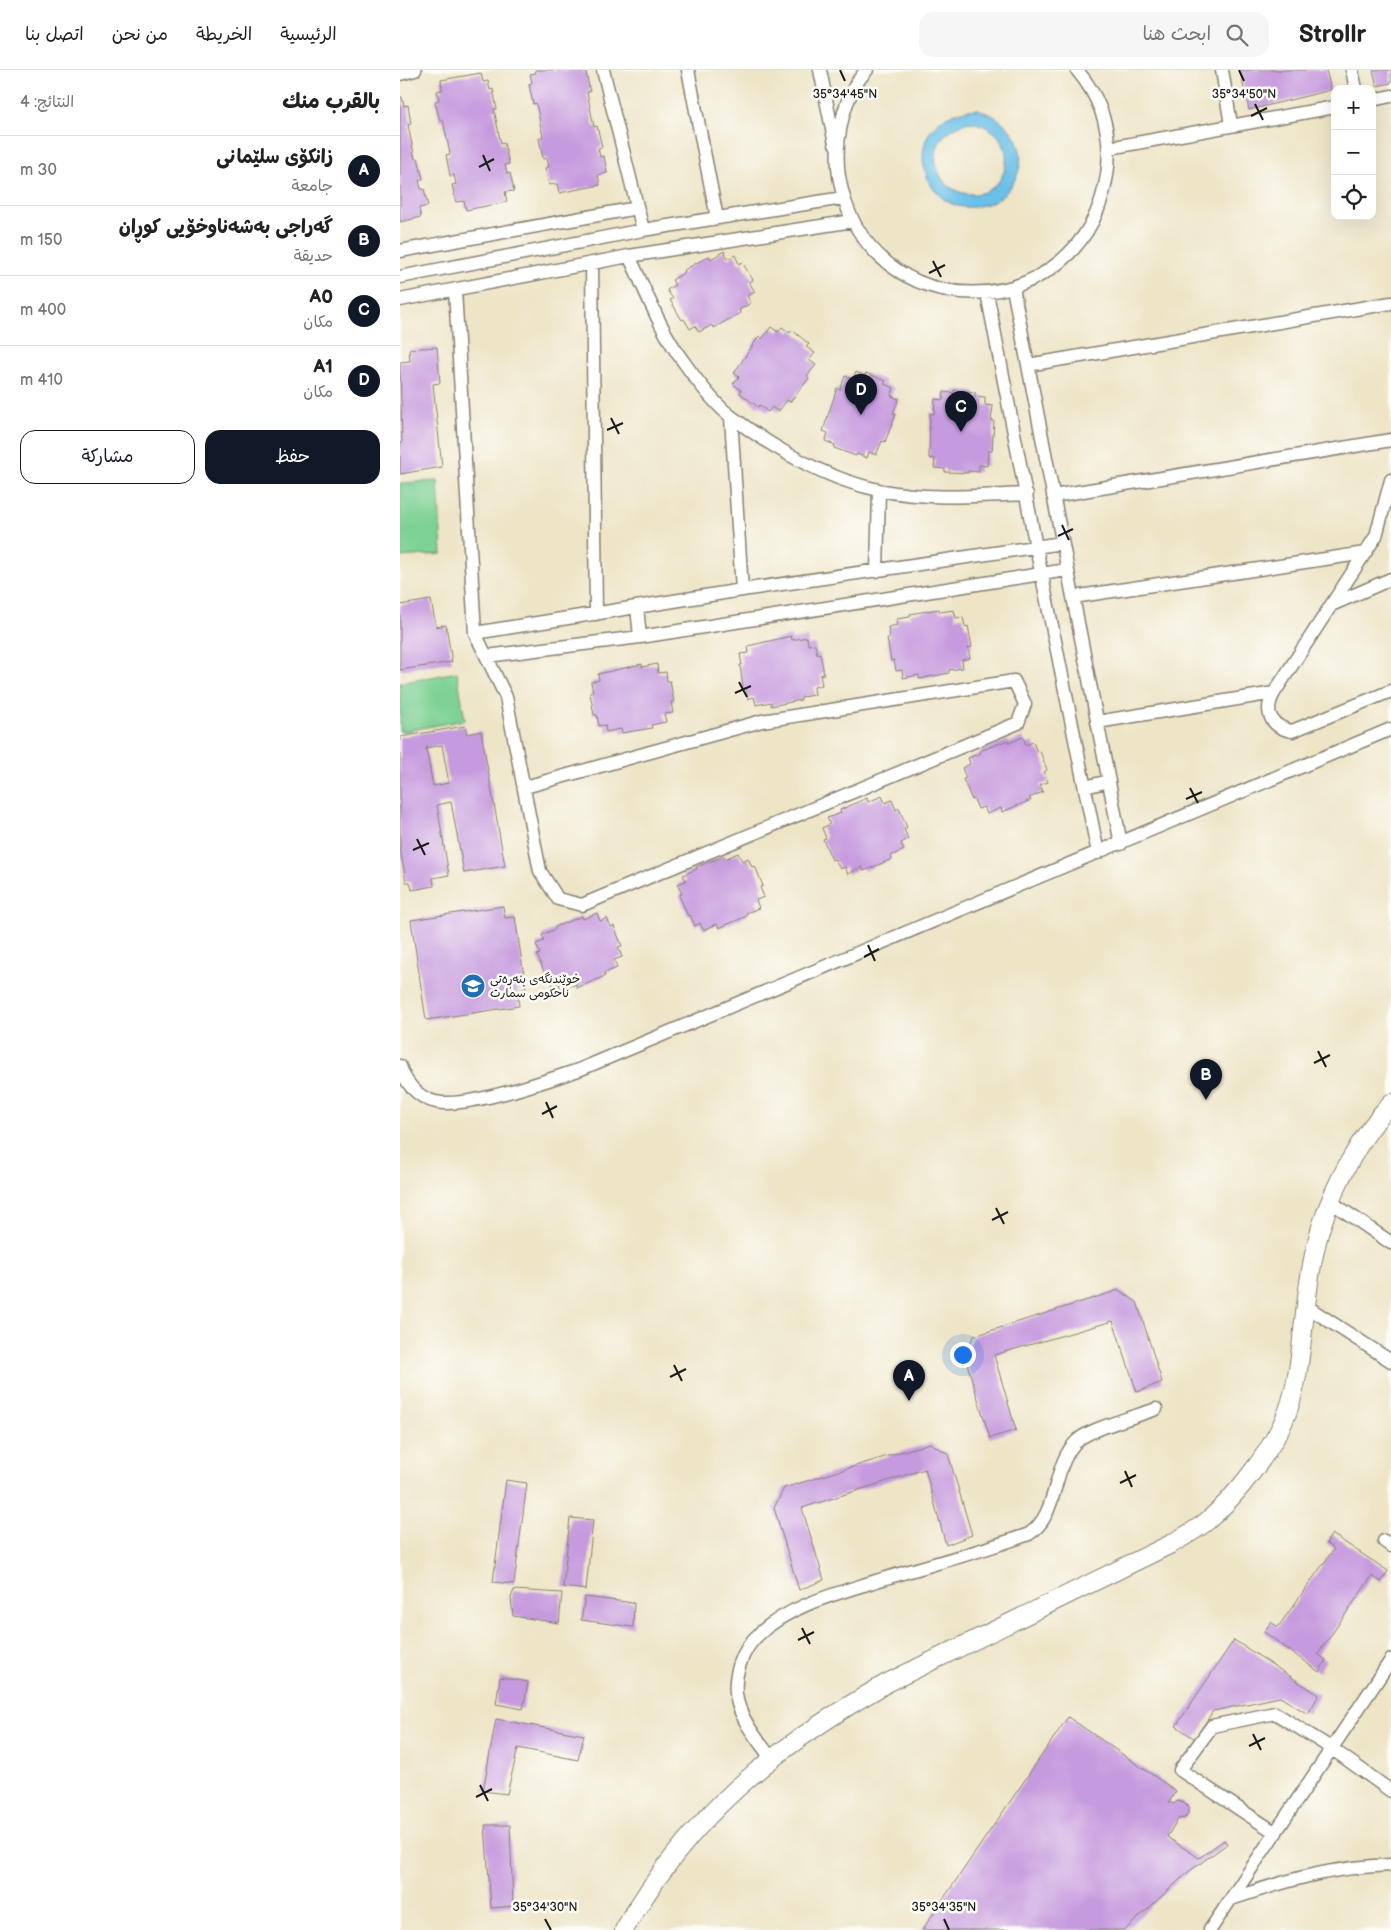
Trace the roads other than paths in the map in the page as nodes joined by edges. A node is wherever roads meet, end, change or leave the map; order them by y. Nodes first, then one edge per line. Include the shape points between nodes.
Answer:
1 (415, 70) edge
2 (603, 70) edge
3 (688, 70) edge
4 (820, 70) edge
5 (867, 70) edge
6 (1077, 70) edge
7 (1087, 70) edge
8 (1222, 70) edge
9 (1352, 70) edge
10 (400, 74) edge
11 (1089, 84) junction
12 (1355, 85) edge
13 (1391, 96) edge
14 (1376, 99) edge
15 (1331, 108) edge
16 (1231, 125) junction
17 (1109, 148) junction
18 (837, 151) junction
19 (843, 198) junction
20 (637, 208) junction
21 (717, 218) junction
22 (853, 221) junction
23 (643, 230) junction
24 (400, 251) edge
25 (629, 256) junction
26 (592, 264) junction
27 (400, 277) edge
28 (1013, 288) junction
29 (455, 290) junction
30 (987, 293) junction
31 (400, 300) edge
32 (1391, 303) edge
33 (1028, 365) junction
34 (731, 418) junction
35 (1391, 440) edge
36 (1391, 480) edge
37 (878, 490) junction
38 (1027, 494) junction
39 (1053, 496) junction
40 (1062, 543) junction
41 (1036, 548) junction
42 (1365, 553) junction
43 (1067, 570) junction
44 (877, 571) junction
45 (1041, 575) junction
46 (1391, 579) edge
47 (742, 590) junction
48 (1073, 597) junction
49 (1331, 605) junction
50 (637, 607) junction
51 (596, 614) junction
52 (475, 633) junction
53 (640, 637) junction
54 (487, 656) junction
55 (1391, 691) edge
56 (1274, 693) junction
57 (1096, 722) junction
58 (1391, 729) edge
59 (1108, 781) junction
60 (524, 787) junction
61 (1084, 787) junction
62 (1121, 844) junction
63 (1098, 853) junction
64 (400, 1066) edge
65 (1391, 1103) edge
66 (1331, 1202) junction
67 (1391, 1243) edge
68 (1306, 1306) junction
69 (1391, 1361) edge
70 (1156, 1409) dead end
71 (1391, 1660) edge
72 (1330, 1748) junction
73 (771, 1758) junction
74 (1391, 1791) edge
75 (1276, 1833) junction
76 (1391, 1865) edge
77 (1231, 1899) junction
78 (1212, 1929) edge
79 (624, 1930) edge

1 - 10 street
2 - 20 street
3 - 21 street
4 - 18 street
5 - 18 street via 843,113
6 - 11 street
7 - 11 street
8 - 16 street
9 - 12 street
11 - 17 street via 1100,107
13 - 14 street
15 - 16 street
16 - 17 street
17 - 28 street via 1103,199 1083,238 1052,268
18 - 19 street
19 - 21 street
19 - 22 street
20 - 23 street
20 - 24 street
21 - 23 street
22 - 25 street
22 - 30 street via 877,253 895,269 924,284 955,292
23 - 27 street
25 - 26 street
25 - 34 street via 682,361
26 - 29 street
26 - 51 street
28 - 30 street
28 - 33 street
29 - 31 street
29 - 52 street
30 - 38 street
32 - 33 street
33 - 39 street
34 - 37 street via 795,458
34 - 47 street
35 - 39 street
36 - 42 street via 1376,536
37 - 38 street via 963,497
37 - 44 street
38 - 41 street
39 - 40 street
40 - 41 street
40 - 43 street
41 - 44 street
41 - 45 street
42 - 48 street
42 - 49 street
43 - 45 street
43 - 48 street
44 - 47 street
45 - 53 street
45 - 61 street
46 - 49 street
47 - 50 street
48 - 57 street
49 - 56 street
50 - 51 street
50 - 53 street
51 - 52 street
52 - 54 street
53 - 54 street
54 - 60 street via 506,697
55 - 56 street via 1292,731 1273,723 1268,713
56 - 57 street
57 - 59 street
58 - 62 street
59 - 61 street
59 - 62 street
60 - 60 street via 540,871 558,899 582,905 1018,723 1025,704 1014,681 762,721
61 - 63 street
62 - 63 street
63 - 64 street via 616,1055 551,1079 471,1100 443,1103 419,1094 407,1081
65 - 66 street via 1364,1138
66 - 67 street
66 - 68 street via 1320,1228
68 - 69 street
68 - 73 street via 1297,1377 1278,1434 1238,1488 1205,1523 1171,1544 887,1682
70 - 73 street via 1080,1438 1068,1454 1042,1520 1029,1534 846,1591 806,1606 758,1634 738,1668 736,1699 744,1720
71 - 72 street
72 - 74 street
72 - 75 street
72 - 75 street via 1275,1713 1212,1726 1180,1770
73 - 79 street via 700,1823 670,1858
75 - 77 street
76 - 77 street via 1321,1871
77 - 78 street

